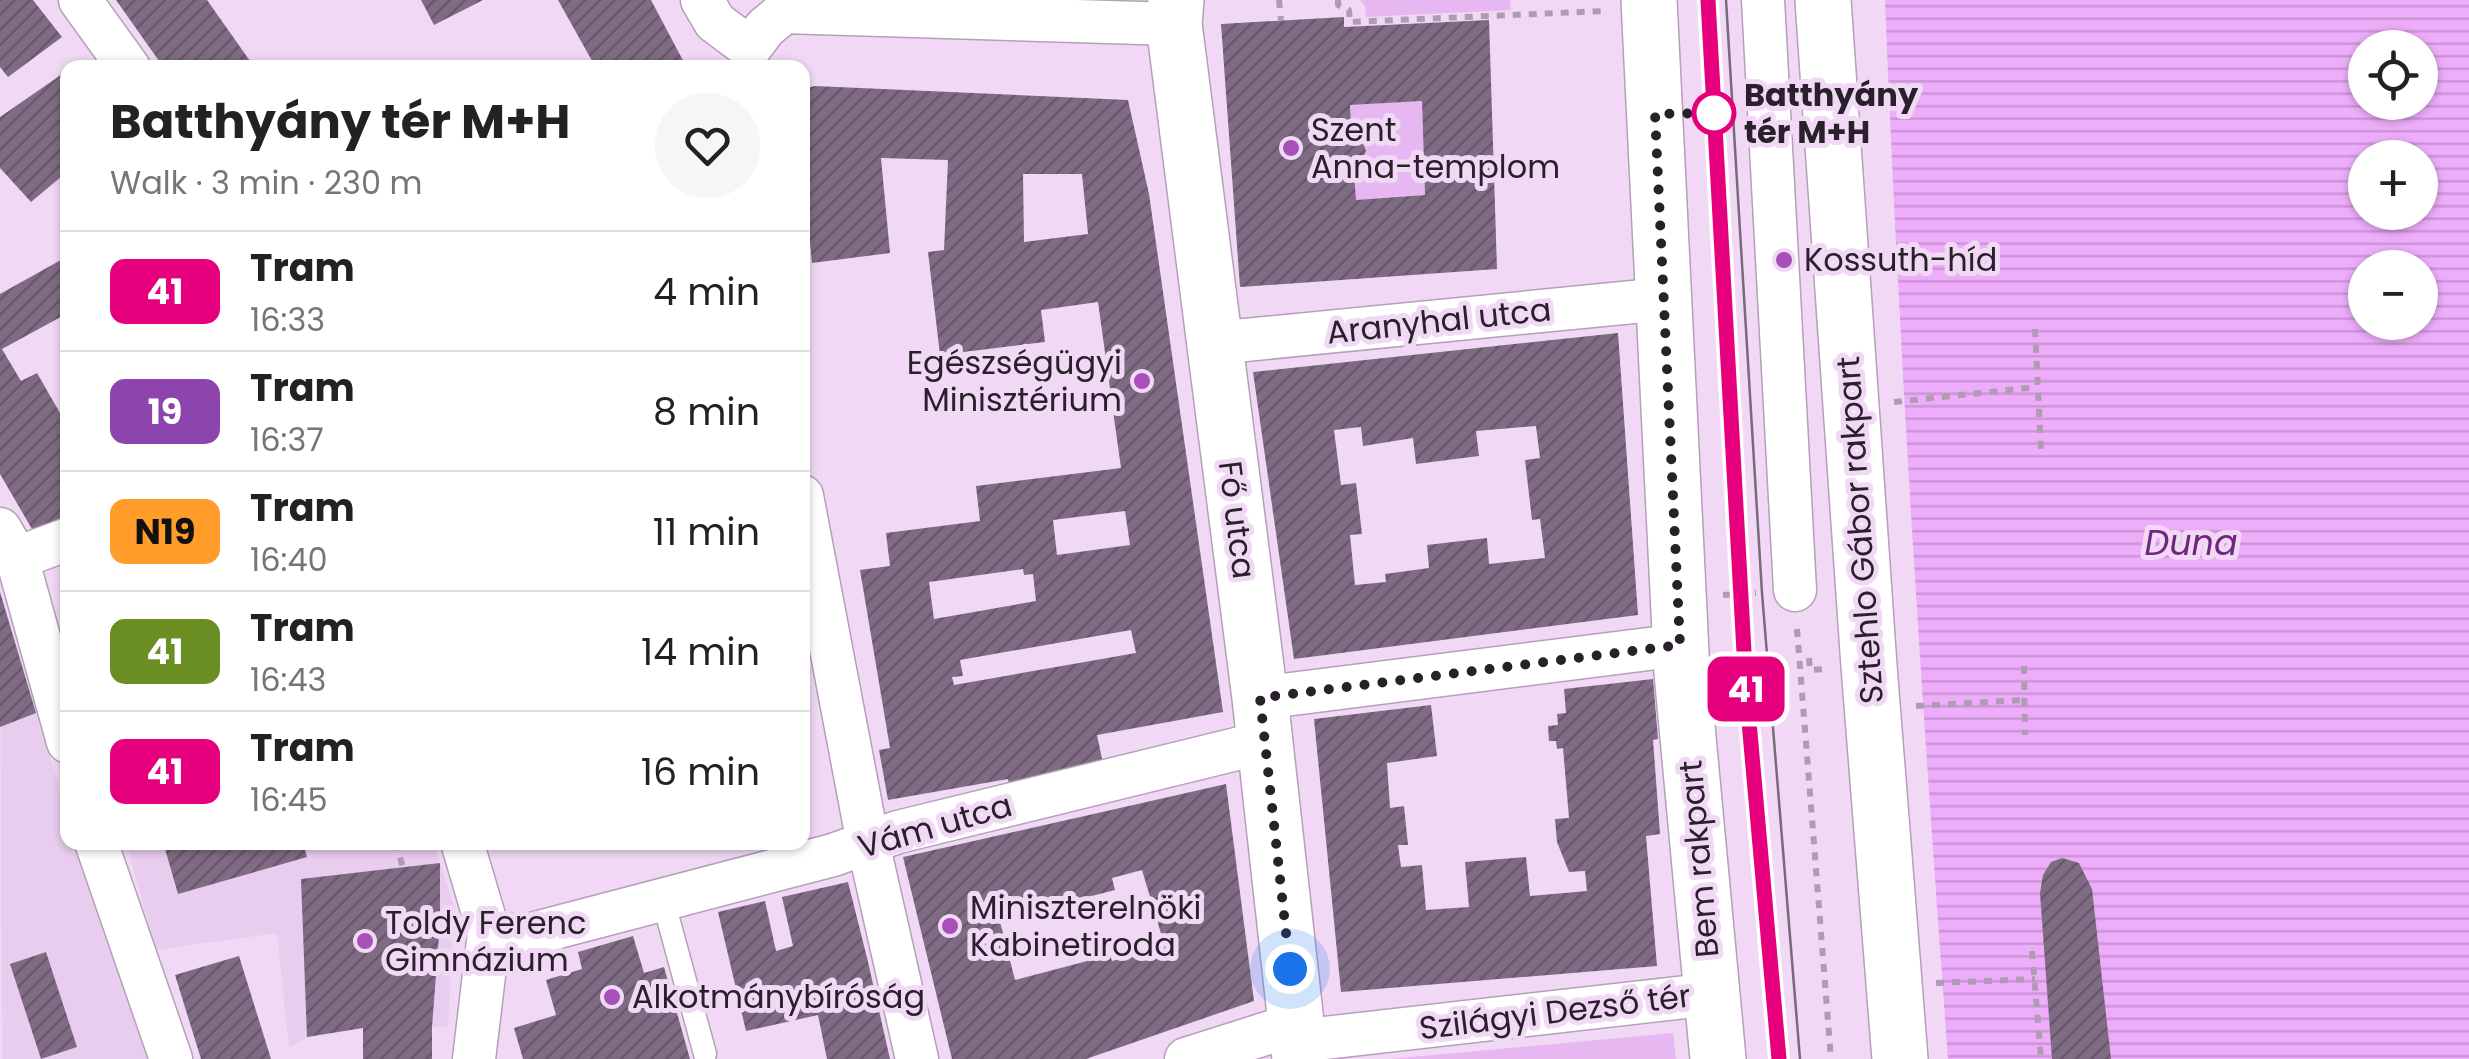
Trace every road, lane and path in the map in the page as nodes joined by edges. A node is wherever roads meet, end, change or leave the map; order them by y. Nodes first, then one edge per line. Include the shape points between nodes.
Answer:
1 (80, 0) edge
2 (702, 0) edge
3 (1280, 0) edge
4 (1338, 0) edge
5 (1516, 0) edge
6 (1762, 0) edge
7 (1823, 0) edge
8 (1638, 3) edge
9 (783, 6) edge
10 (1175, 12) edge
11 (1516, 14) junction
12 (1281, 20) dead end
13 (750, 58) edge
14 (123, 60) edge
15 (1664, 299) junction
16 (2034, 330) dead end
17 (1214, 343) junction
18 (2038, 387) junction
19 (1880, 403) dead end
20 (2041, 452) dead end
21 (810, 538) edge
22 (60, 540) edge
23 (9, 543) edge
24 (1794, 590) junction
25 (1707, 596) dead end
26 (1680, 645) junction
27 (1800, 664) junction
28 (1810, 664) dead end
29 (2024, 666) dead end
30 (2024, 700) junction
31 (1899, 706) dead end
32 (60, 715) edge
33 (1262, 720) junction
34 (2025, 736) dead end
35 (868, 843) junction
36 (99, 850) edge
37 (398, 850) edge
38 (464, 850) edge
39 (403, 868) dead end
40 (663, 900) junction
41 (489, 933) junction
42 (2032, 950) dead end
43 (2034, 979) junction
44 (1920, 983) dead end
45 (1712, 994) junction
46 (1298, 1041) edge
47 (705, 1054) dead end
48 (171, 1059) edge
49 (474, 1059) edge
50 (917, 1059) edge
51 (1186, 1059) edge
52 (1718, 1059) edge
53 (1831, 1059) edge
54 (1900, 1059) edge
55 (2042, 1059) edge

1 - 14 street
2 - 13 street
3 - 12 path
4 - 11 path via 1350,22
5 - 11 path
6 - 24 street
7 - 54 street, Sztehlo Gábor rakpart
8 - 11 path
8 - 15 street, Bem rakpart
9 - 10 street
9 - 13 street
10 - 17 street, Fő utca
15 - 17 street, Aranyhal utca
15 - 26 street, Bem rakpart
16 - 18 path
17 - 33 street, Fő utca
18 - 19 path
18 - 20 path
21 - 35 street
22 - 23 street
23 - 32 street
24 - 25 path
24 - 27 path
26 - 33 street, Vám utca
26 - 45 street, Bem rakpart
27 - 28 path
27 - 53 path
29 - 30 path
30 - 31 path
30 - 34 path
33 - 35 street, Vám utca
33 - 46 street, Fő utca
35 - 40 street, Vám utca
35 - 50 street
36 - 48 street
37 - 39 path
38 - 41 street
40 - 41 street, Vám utca via 524,936
40 - 47 lane
41 - 49 street
42 - 43 path
43 - 44 path
43 - 55 path
45 - 46 street, Szilágyi Dezső tér
45 - 52 street, Bem rakpart
46 - 51 street, Szilágyi Dezső tér

